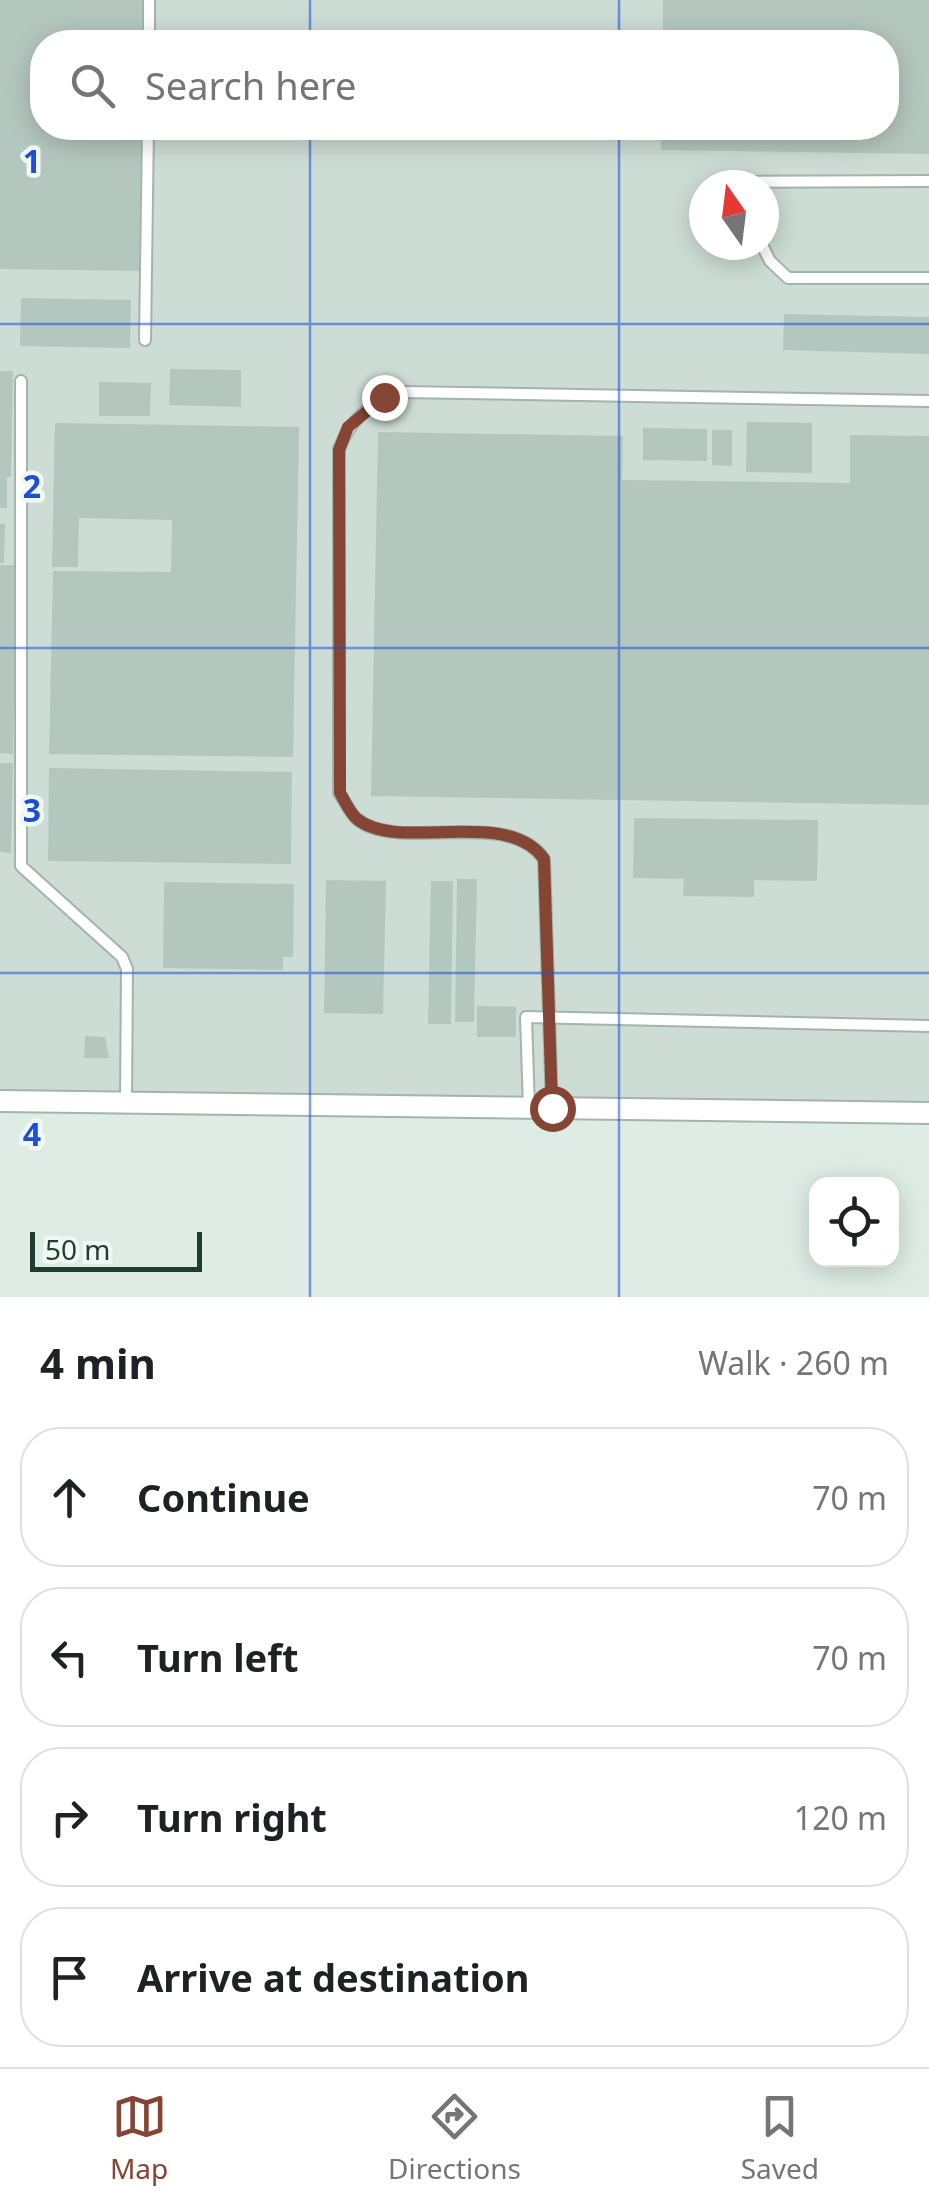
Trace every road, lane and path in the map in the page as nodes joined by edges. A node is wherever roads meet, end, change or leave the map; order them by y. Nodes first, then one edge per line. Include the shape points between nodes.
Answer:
1 (149, 0) edge
2 (149, 30) edge
3 (148, 140) edge
4 (929, 180) edge
5 (779, 183) edge
6 (770, 260) edge
7 (929, 278) edge
8 (145, 340) dead end
9 (21, 381) dead end
10 (929, 401) edge
11 (549, 1017) junction
12 (929, 1026) edge
13 (0, 1102) edge
14 (126, 1103) junction
15 (528, 1108) junction
16 (552, 1108) junction
17 (929, 1113) edge

1 - 2 lane
3 - 8 lane
4 - 5 lane
6 - 7 lane via 788,278
9 - 14 lane via 21,866 122,957
10 - 11 lane via 403,392 384,397 348,427 339,450 340,793 356,818 377,830 502,834 532,843 544,859
11 - 12 lane
11 - 15 lane via 526,1017
11 - 16 lane
13 - 14 street
14 - 15 street
15 - 16 street
16 - 17 street

